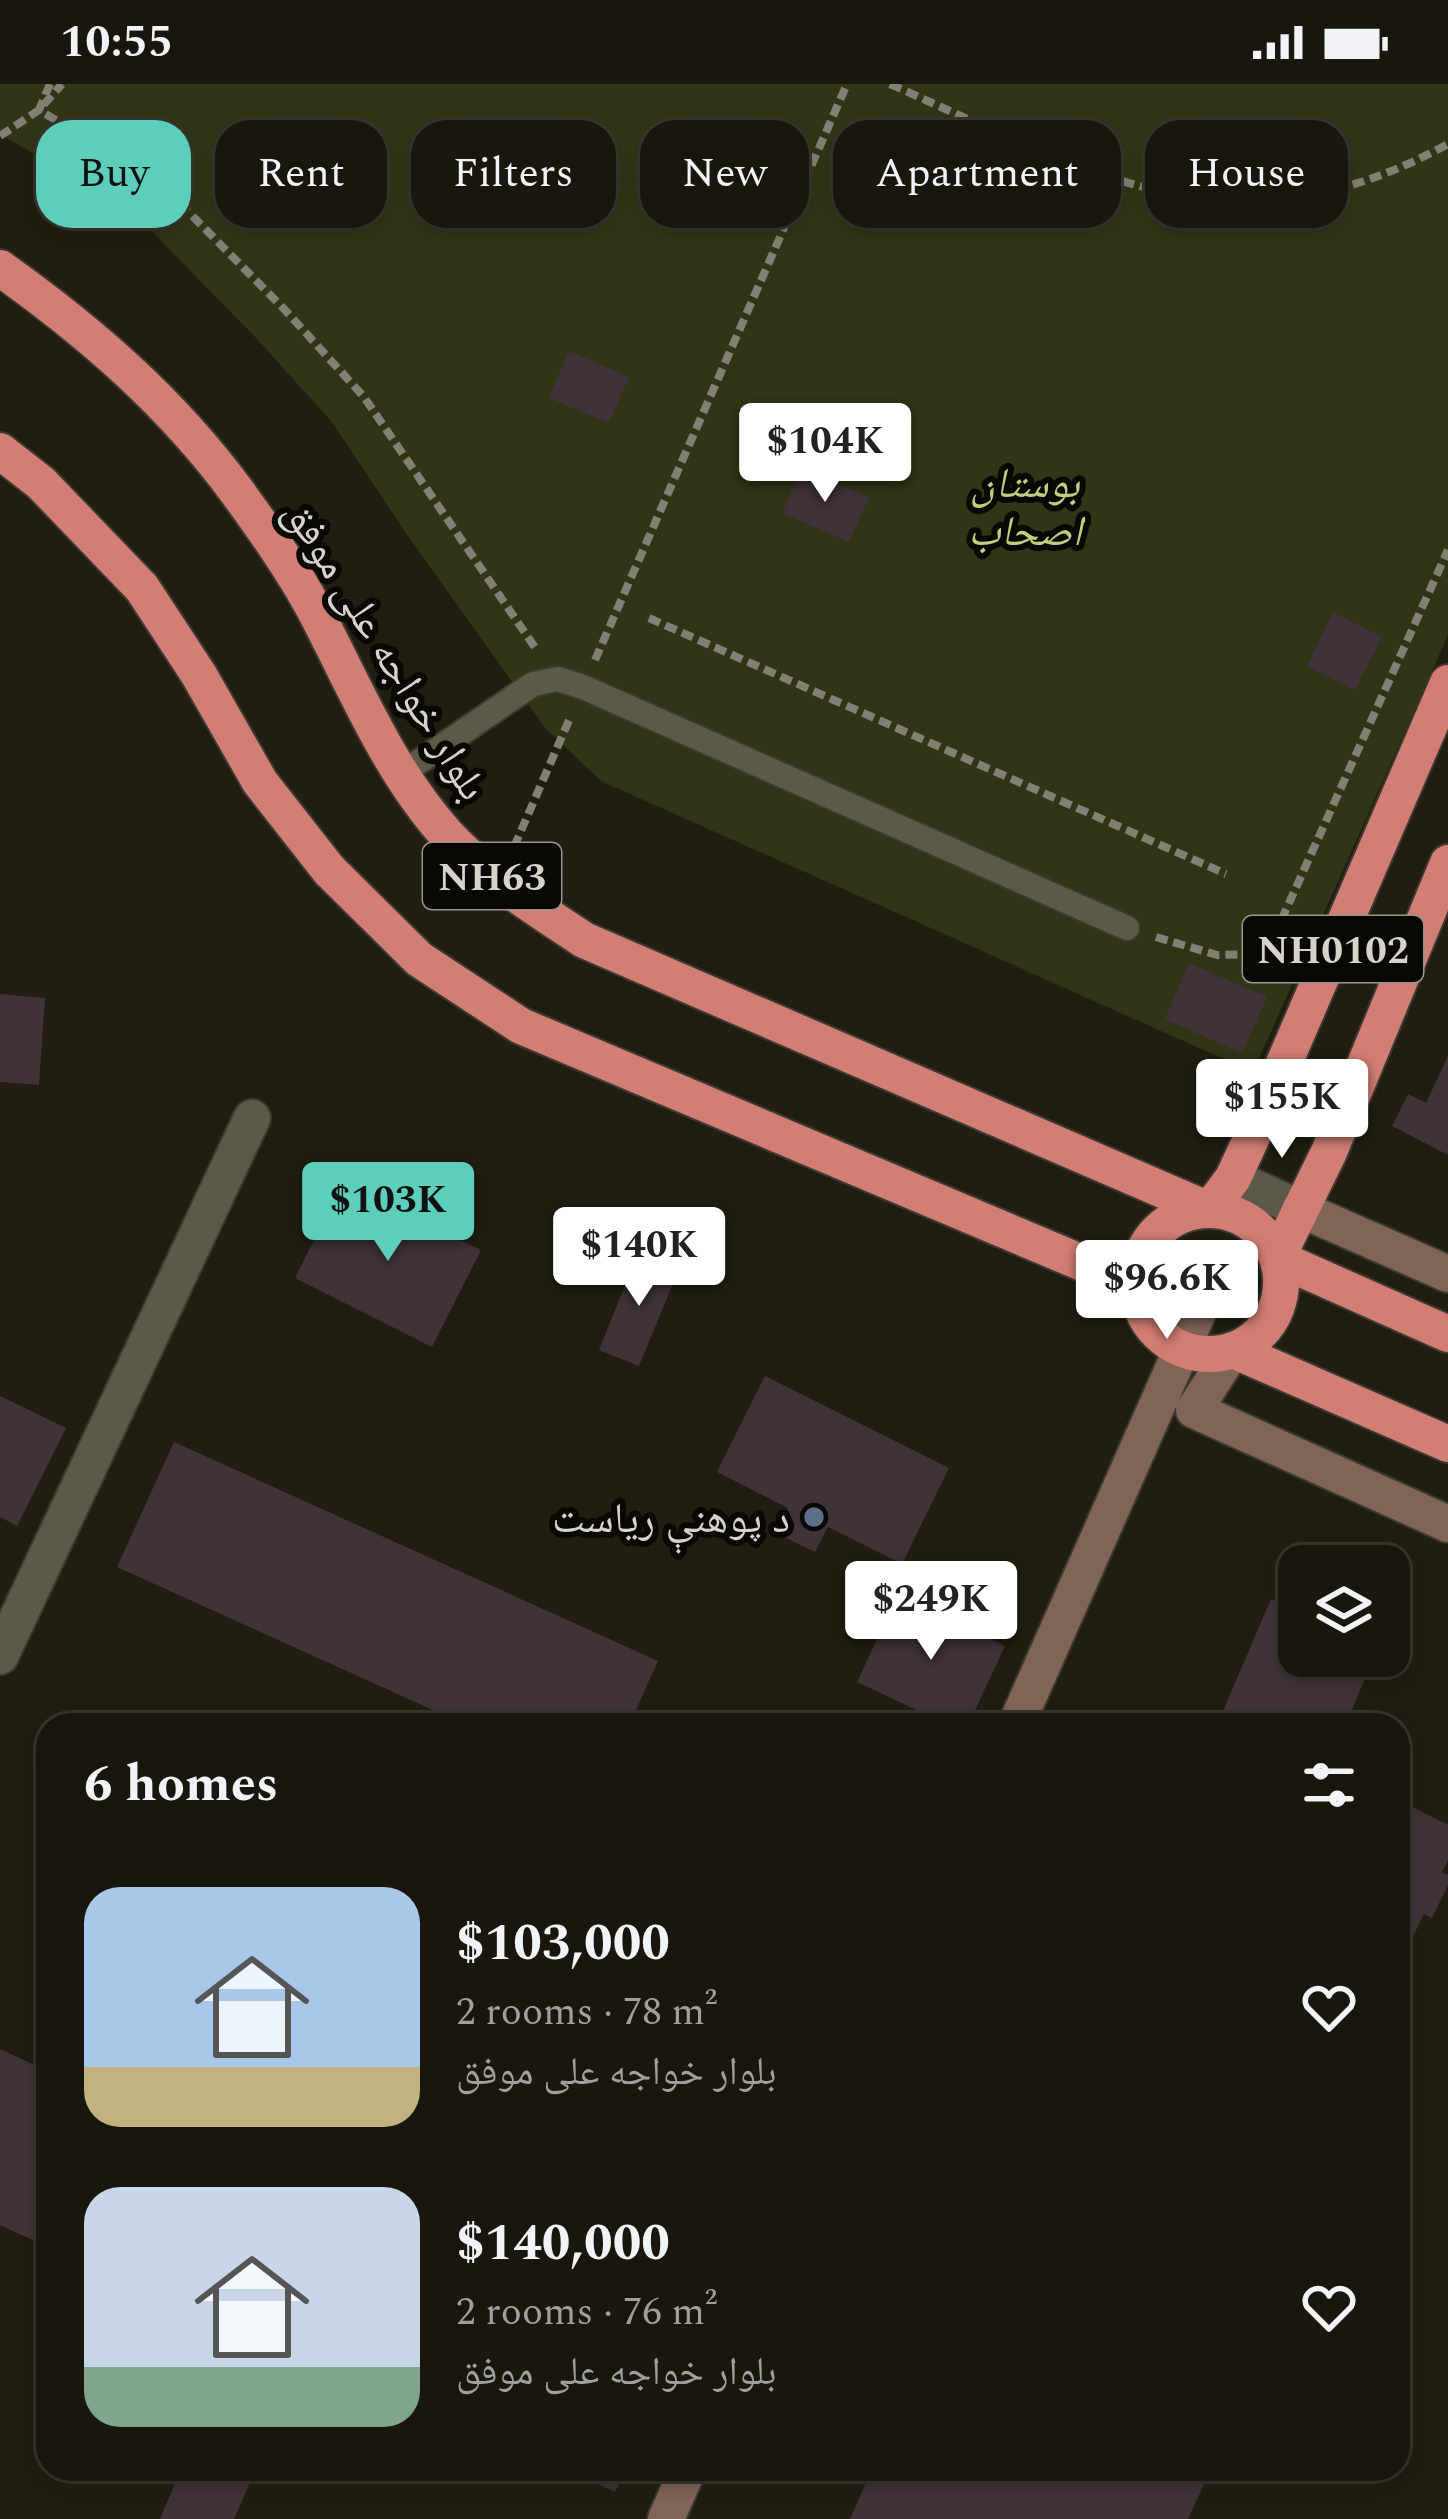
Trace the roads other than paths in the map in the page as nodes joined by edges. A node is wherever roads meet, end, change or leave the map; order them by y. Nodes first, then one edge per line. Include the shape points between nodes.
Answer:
1 (0, 268) edge
2 (0, 451) edge
3 (1448, 682) edge
4 (400, 774) junction
5 (1448, 863) edge
6 (1127, 928) road end
7 (252, 1118) dead end
8 (1233, 1178) junction
9 (1300, 1209) junction
10 (1209, 1210) junction
11 (1277, 1258) junction
12 (1448, 1274) edge
13 (1211, 1283) junction
14 (1137, 1286) junction
15 (1159, 1334) junction
16 (1448, 1334) edge
17 (1233, 1350) junction
18 (1194, 1410) junction
19 (1448, 1444) edge
20 (1448, 1524) edge
21 (0, 1656) edge
22 (1021, 1713) edge
23 (683, 2481) edge
24 (666, 2519) edge

1 - 4 highway, بلوار خواجه علی موفق / NH63 via 154,393 237,491 309,601
2 - 14 highway, NH63 via 142,588 260,782 329,870 418,959 521,1025
3 - 8 highway, NH0102
4 - 6 lane via 533,684 558,680
4 - 10 highway, بلوار خواجه علی موفق / NH63 via 499,883 584,940
5 - 9 highway, NH0102
7 - 21 street
8 - 9 street
8 - 10 highway, NH0102
9 - 11 highway
9 - 12 street
10 - 11 highway, بلوار خواجه علی موفق via 1242,1218
10 - 14 highway via 1156,1232
11 - 16 highway
11 - 17 highway via 1274,1313
13 - 15 street
13 - 18 street
13 - 22 street
14 - 15 highway
15 - 17 highway via 1192,1351
17 - 18 street
17 - 19 highway
18 - 20 street
23 - 24 street

